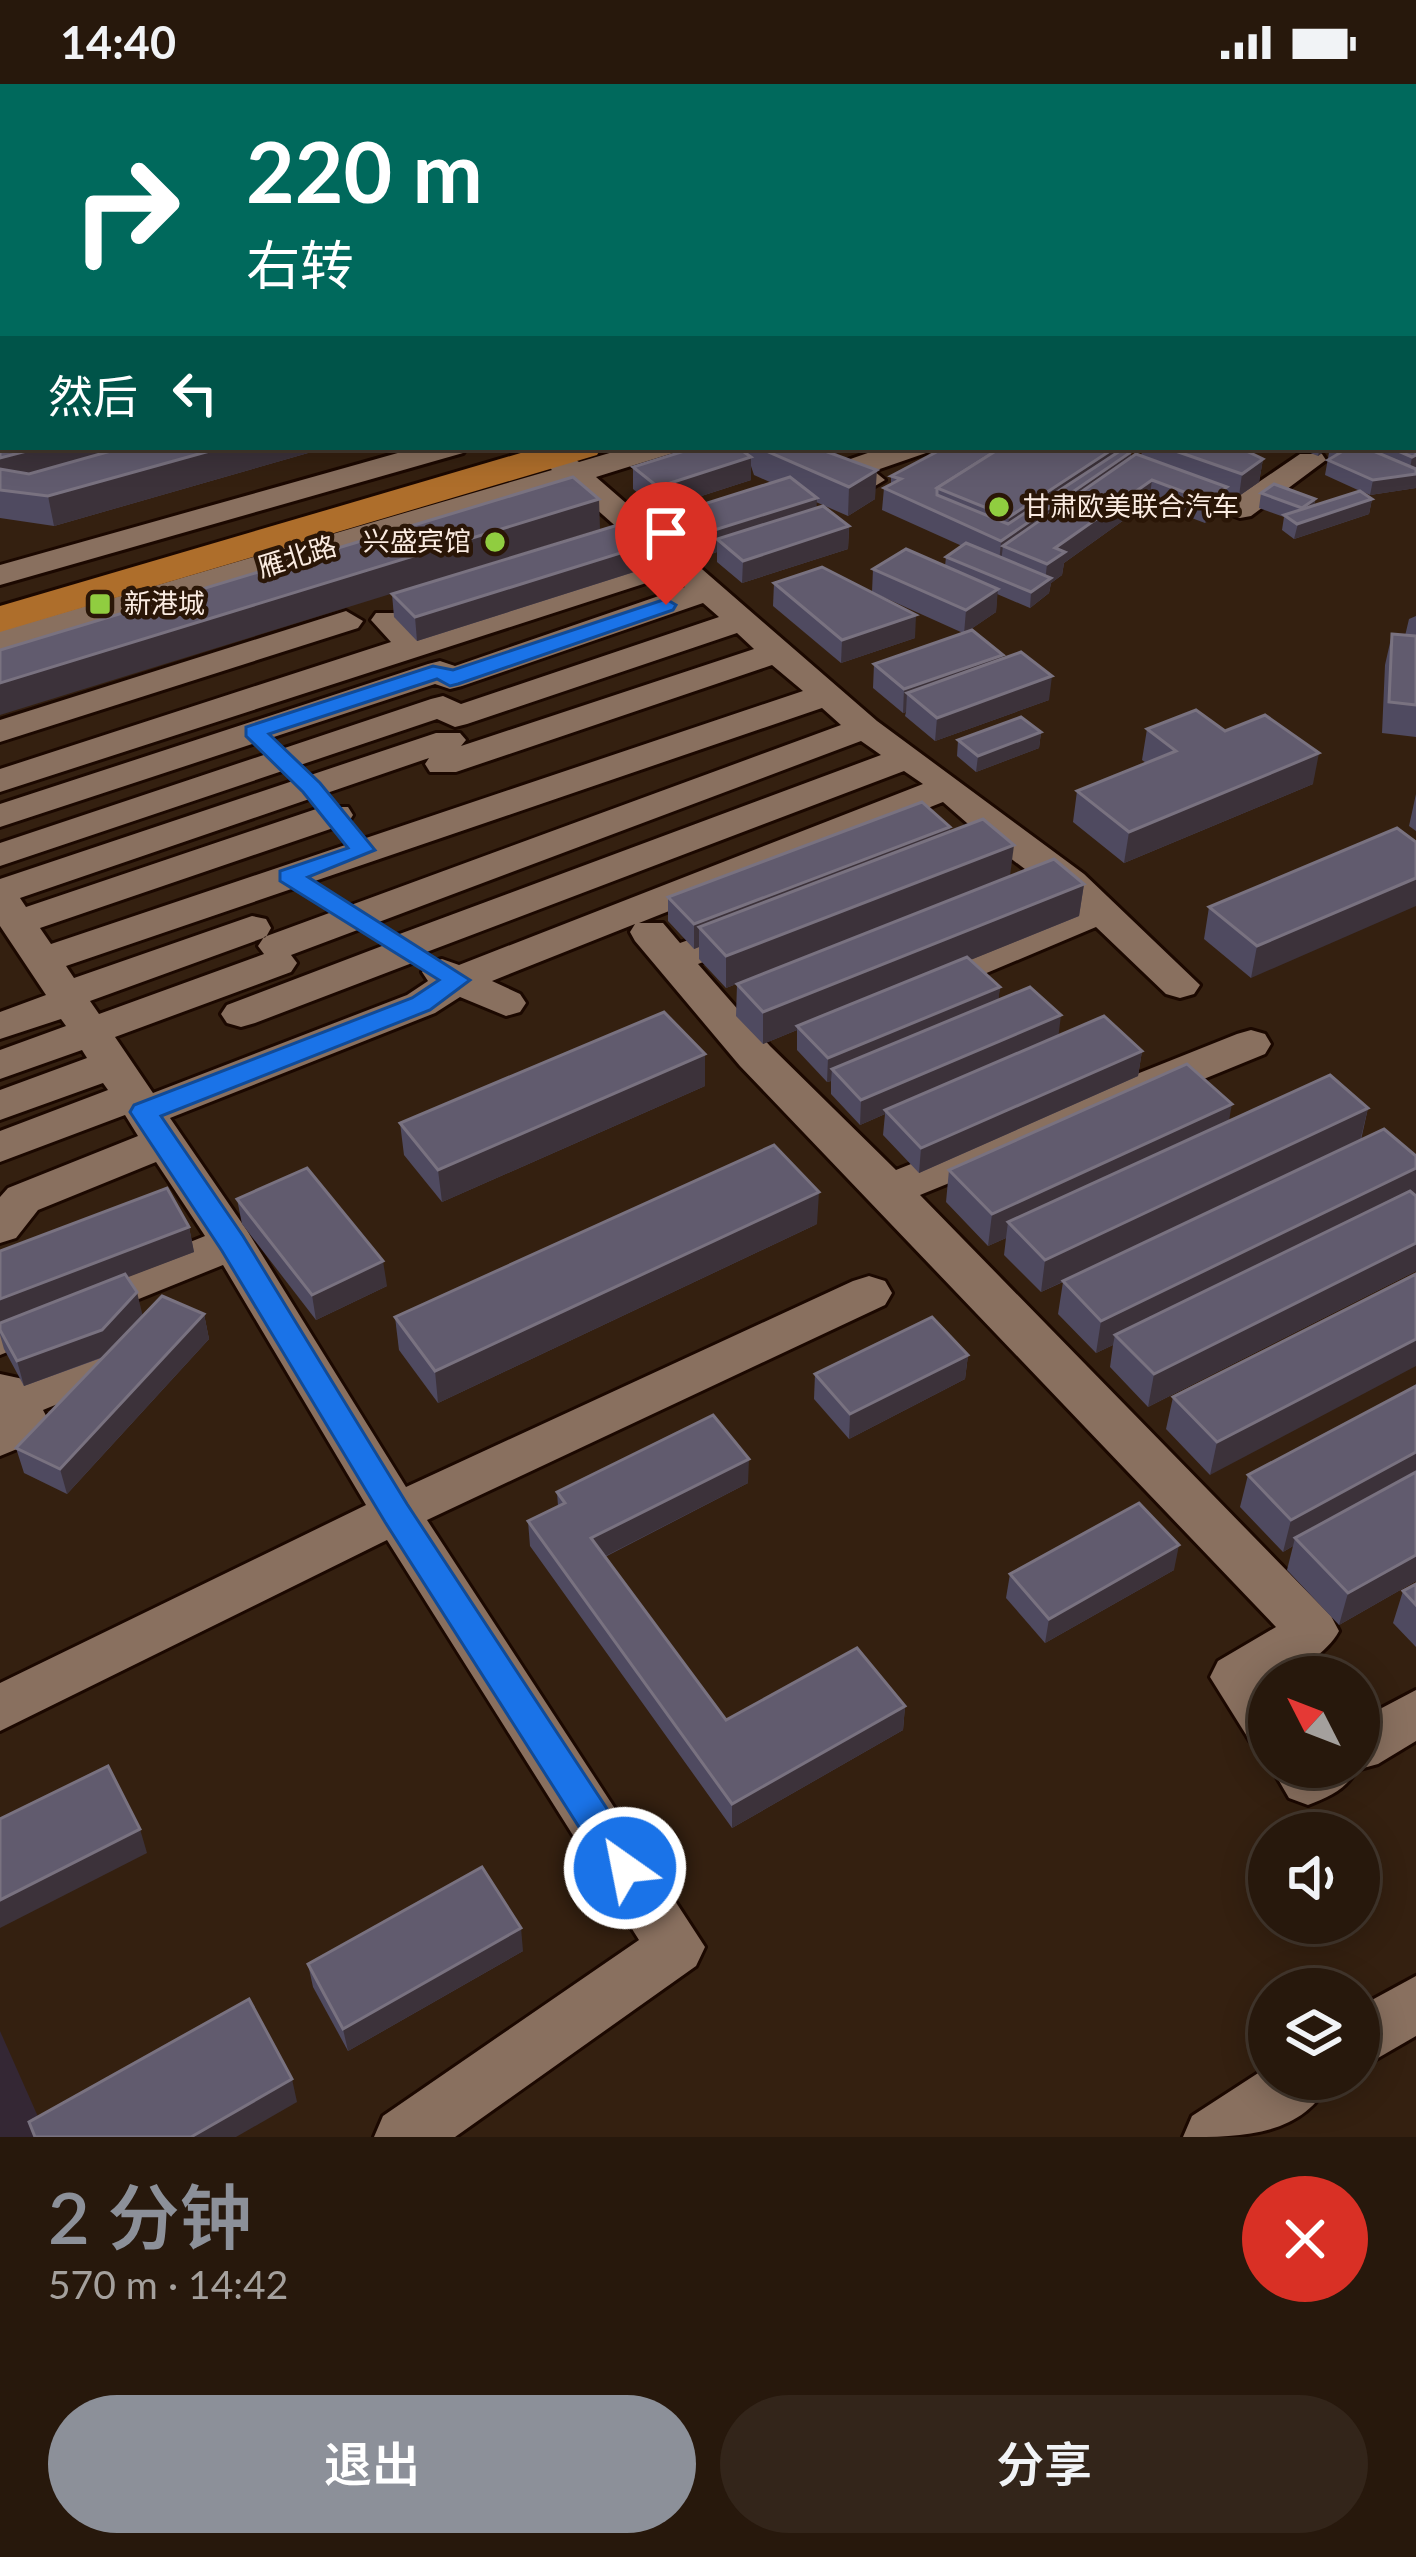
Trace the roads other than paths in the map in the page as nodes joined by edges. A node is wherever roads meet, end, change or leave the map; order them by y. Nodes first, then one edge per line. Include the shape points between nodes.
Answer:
1 (432, 450) edge
2 (627, 450) edge
3 (906, 450) edge
4 (1080, 450) edge
5 (556, 456) edge
6 (1311, 460) dead end
7 (870, 480) edge
8 (678, 563) junction
9 (0, 574) edge
10 (70, 590) junction
11 (709, 590) junction
12 (0, 598) edge
13 (744, 620) junction
14 (346, 621) dead end
15 (0, 622) edge
16 (0, 641) edge
17 (780, 651) junction
18 (196, 669) junction
19 (829, 694) junction
20 (242, 719) junction
21 (865, 728) junction
22 (0, 731) edge
23 (284, 760) junction
24 (930, 773) junction
25 (0, 781) edge
26 (323, 801) junction
27 (0, 816) edge
28 (1000, 833) junction
29 (363, 850) junction
30 (0, 855) edge
31 (934, 859) edge
32 (1042, 865) junction
33 (288, 876) junction
34 (998, 884) edge
35 (4, 902) edge
36 (1101, 910) junction
37 (351, 918) junction
38 (782, 918) edge
39 (403, 949) junction
40 (457, 980) junction
41 (754, 984) edge
42 (1180, 985) dead end
43 (885, 1001) edge
44 (709, 1002) junction
45 (506, 1004) dead end
46 (241, 1014) dead end
47 (0, 1026) edge
48 (798, 1038) edge
49 (1251, 1044) dead end
50 (103, 1050) junction
51 (755, 1056) junction
52 (0, 1065) edge
53 (0, 1106) edge
54 (0, 1147) edge
55 (196, 1190) junction
56 (889, 1190) junction
57 (153, 1208) edge
58 (232, 1243) junction
59 (7, 1253) edge
60 (140, 1281) junction
61 (869, 1293) dead end
62 (0, 1338) edge
63 (4, 1407) edge
64 (396, 1513) junction
65 (1271, 1656) edge
66 (1248, 1670) edge
67 (1248, 1694) edge
68 (0, 1708) edge
69 (1416, 1712) edge
70 (1380, 1735) edge
71 (1416, 2003) edge
72 (1380, 2027) edge
73 (1269, 2100) edge
74 (404, 2137) edge
75 (1213, 2137) edge

1 - 9 street
2 - 5 street, 雁北路
3 - 7 street via 847,470
4 - 6 street via 1240,509
5 - 8 street
5 - 10 main road, 雁北路
5 - 16 street, 雁北路 via 83,621
8 - 11 street
8 - 20 street via 401,633
10 - 12 main road
10 - 15 main road
11 - 13 street
11 - 20 street via 450,679 440,670
13 - 17 street
13 - 23 street via 455,717 443,706
14 - 18 street
17 - 19 street
17 - 26 street via 445,752
18 - 20 street
18 - 22 street
19 - 21 street
19 - 29 street
20 - 23 street
20 - 25 street
20 - 27 street
21 - 24 street
21 - 37 street
23 - 26 street
23 - 30 street
24 - 28 street
24 - 39 street
24 - 40 street
26 - 29 street
26 - 35 street
28 - 31 street
28 - 32 street
29 - 33 street
32 - 34 street
32 - 36 street
33 - 37 street
33 - 50 street
35 - 50 street
36 - 42 street
36 - 43 street
37 - 39 street
37 - 50 street via 269,946
38 - 44 street via 661,946
39 - 40 street
39 - 46 street
40 - 45 street
40 - 50 street via 421,1004
41 - 44 street
44 - 51 street
47 - 50 street
48 - 51 street
49 - 56 street
50 - 52 street
50 - 53 street
50 - 54 street
50 - 55 street
50 - 59 street via 23,1199
51 - 56 street
55 - 57 street
55 - 58 street
56 - 65 street via 1313,1631
58 - 60 street
58 - 64 street
60 - 62 street
60 - 63 street via 159,1315 115,1359
61 - 64 street
64 - 68 street
64 - 74 street via 676,1947
66 - 67 street via 1236,1677
69 - 70 street
71 - 72 street
73 - 75 street

